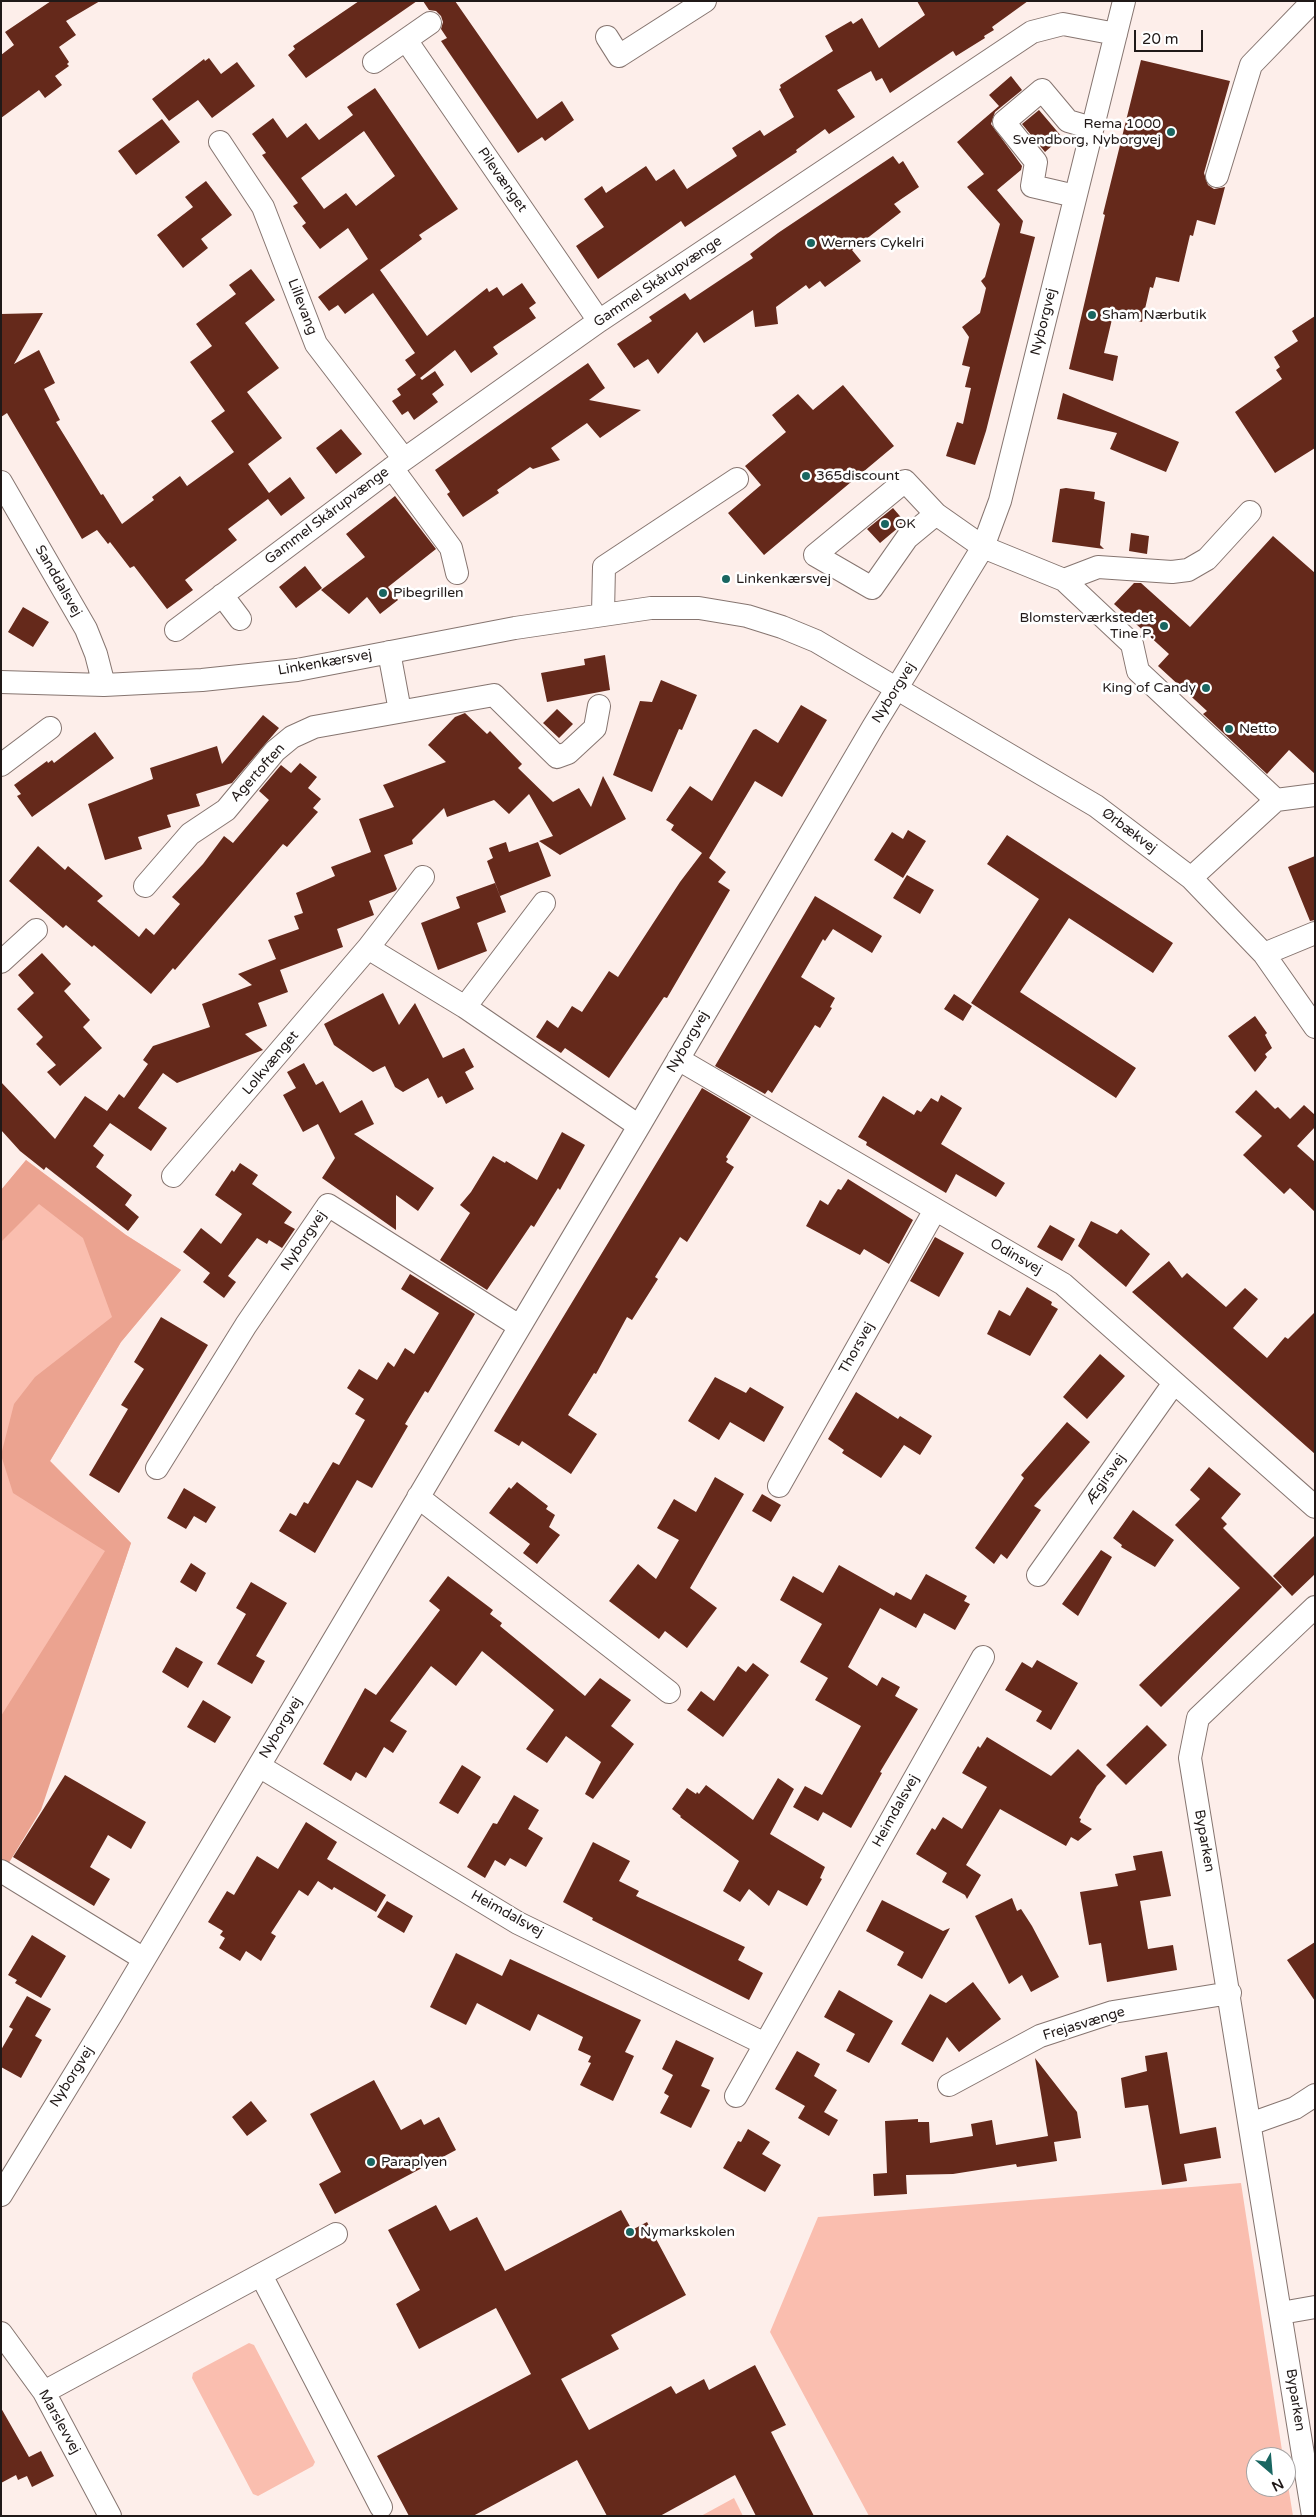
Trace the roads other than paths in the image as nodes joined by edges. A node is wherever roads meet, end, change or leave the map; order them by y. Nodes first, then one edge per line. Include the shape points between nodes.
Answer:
1 (705, 1) edge
2 (1124, 1) edge
3 (1313, 1) edge
4 (430, 23) dead end
5 (1116, 34) junction
6 (607, 37) dead end
7 (406, 40) junction
8 (374, 62) dead end
9 (1092, 128) junction
10 (220, 142) dead end
11 (1218, 176) dead end
12 (1075, 196) junction
13 (599, 321) junction
14 (398, 464) junction
15 (737, 479) dead end
16 (1, 482) edge
17 (1250, 512) dead end
18 (936, 514) junction
19 (983, 547) junction
20 (457, 573) dead end
21 (1064, 580) junction
22 (222, 595) junction
23 (603, 613) junction
24 (240, 619) dead end
25 (176, 630) dead end
26 (388, 652) junction
27 (1, 682) edge
28 (104, 685) junction
29 (897, 691) junction
30 (599, 706) dead end
31 (400, 711) junction
32 (50, 728) dead end
33 (1, 765) edge
34 (1315, 795) edge
35 (1276, 800) junction
36 (423, 877) dead end
37 (1191, 878) junction
38 (145, 886) dead end
39 (544, 903) dead end
40 (36, 930) dead end
41 (1315, 933) edge
42 (368, 948) junction
43 (1264, 954) junction
44 (1, 962) edge
45 (464, 1007) junction
46 (1315, 1027) edge
47 (678, 1059) junction
48 (639, 1126) junction
49 (173, 1176) dead end
50 (935, 1210) junction
51 (519, 1326) junction
52 (1174, 1383) junction
53 (157, 1468) dead end
54 (779, 1486) dead end
55 (418, 1497) junction
56 (1315, 1507) edge
57 (1038, 1575) dead end
58 (1315, 1607) edge
59 (983, 1657) dead end
60 (669, 1692) dead end
61 (259, 1766) junction
62 (1, 1871) edge
63 (144, 1959) junction
64 (1230, 1992) junction
65 (765, 2044) junction
66 (949, 2085) dead end
67 (1315, 2095) edge
68 (736, 2096) dead end
69 (1250, 2124) junction
70 (1, 2195) edge
71 (336, 2234) dead end
72 (261, 2275) junction
73 (1315, 2307) edge
74 (1281, 2313) junction
75 (1, 2333) edge
76 (44, 2392) junction
77 (381, 2507) dead end
78 (110, 2516) edge
79 (1314, 2516) edge

1 - 6 street via 619,56
2 - 5 street, Nyborgvej
3 - 11 street via 1251,65
4 - 7 street
5 - 9 street, Nyborgvej
5 - 13 street, Gammel Skårupvænge via 1063,24 1032,32
7 - 8 street
7 - 13 street, Pilevænget
9 - 12 street, Nyborgvej
9 - 12 street via 1068,121 1042,90 1004,122 1036,162 1032,186
10 - 14 street, Lillevang via 263,207 316,344
12 - 19 street, Nyborgvej via 1000,501
13 - 14 street, Gammel Skårupvænge
14 - 20 street, Lillevang via 451,548
14 - 22 street, Gammel Skårupvænge
15 - 23 street via 604,567
16 - 28 street, Sanddalsvej via 86,629
17 - 21 street via 1207,559 1188,570 1172,572 1098,567
18 - 18 street via 907,538 872,588 815,555 905,481
18 - 19 street
19 - 21 street
19 - 29 street, Nyborgvej
21 - 35 street via 1132,644 1138,671
22 - 24 street
22 - 25 street, Gammel Skårupvænge
23 - 26 street, Linkenkærsvej
23 - 29 street, Linkenkærsvej via 699,608 747,616 816,641
26 - 28 street, Linkenkærsvej via 288,671
26 - 31 street
27 - 28 street, Linkenkærsvej
29 - 37 street, Ørbækvej via 1096,806
29 - 47 street, Nyborgvej via 872,728
30 - 31 street, Agertoften via 595,728 568,753 557,757 494,694
31 - 38 street, Agertoften via 314,727 292,737 275,751 226,810 190,834
32 - 33 street
34 - 35 street
35 - 37 street
36 - 42 street, Lolkvænget
37 - 43 street, Ørbækvej
39 - 45 street
40 - 44 street
41 - 43 street
42 - 45 street
42 - 49 street, Lolkvænget
43 - 46 street, Ørbækvej
45 - 48 street
47 - 48 street, Nyborgvej
47 - 50 street, Odinsvej
48 - 51 street, Nyborgvej
50 - 52 street, Odinsvej via 1063,1284
50 - 54 street, Thorsvej
51 - 53 street, Nyborgvej via 328,1205 246,1325
51 - 55 street, Nyborgvej
52 - 56 street, Odinsvej
52 - 57 street, Ægirsvej
55 - 60 street
55 - 61 street, Nyborgvej
58 - 64 street, Byparken via 1198,1718 1190,1758
59 - 65 street, Heimdalsvej
61 - 63 street, Nyborgvej
61 - 65 street, Heimdalsvej via 518,1922
62 - 63 street
63 - 70 street, Nyborgvej
64 - 66 street, Frejasvænge via 1113,2012 1040,2036
64 - 69 street, Byparken
65 - 68 street, Heimdalsvej
67 - 69 street via 1295,2108
69 - 74 street, Byparken
71 - 72 street
72 - 76 street
72 - 77 street
73 - 74 street
74 - 79 street, Byparken
75 - 76 street, Marslevvej
76 - 78 street, Marslevvej

